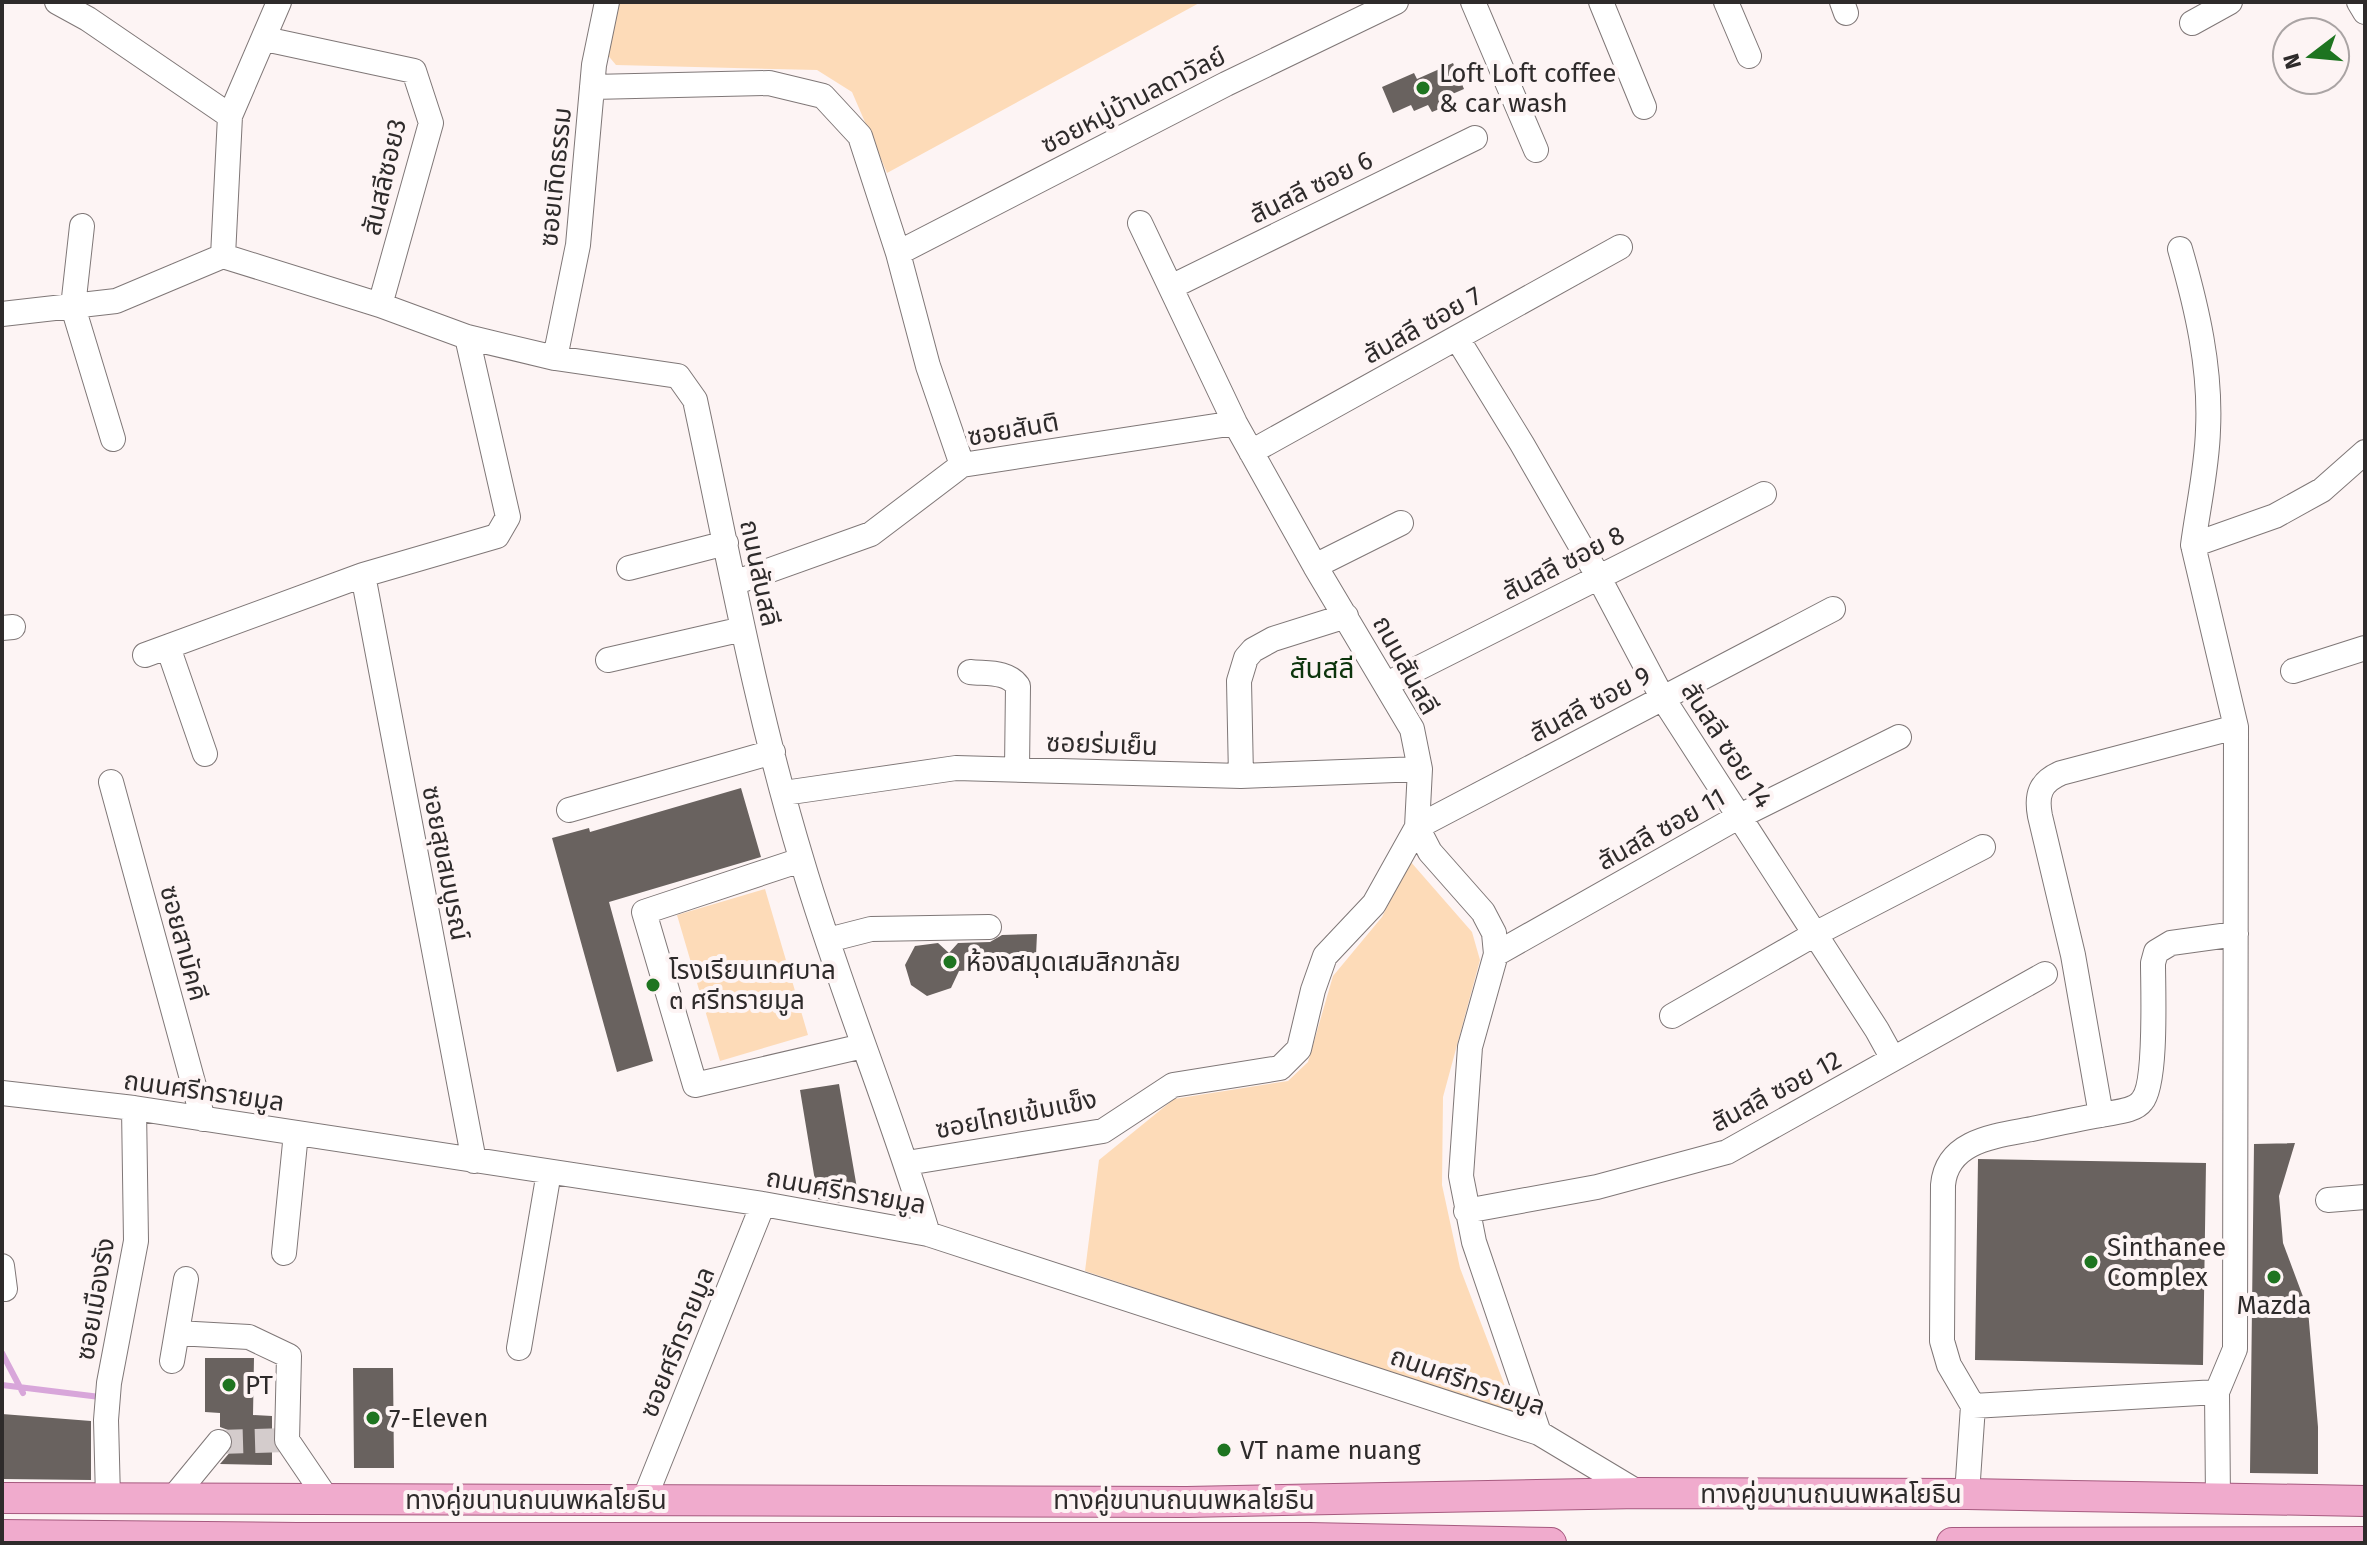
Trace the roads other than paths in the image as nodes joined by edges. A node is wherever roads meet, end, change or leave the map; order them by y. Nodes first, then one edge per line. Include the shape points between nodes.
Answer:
1 (57, 2) edge
2 (279, 2) edge
3 (607, 2) edge
4 (1396, 2) edge
5 (1473, 2) edge
6 (1601, 2) edge
7 (1726, 2) edge
8 (2230, 2) edge
9 (2359, 2) edge
10 (2365, 12) edge
11 (2192, 23) dead end
12 (265, 39) junction
13 (1749, 56) dead end
14 (592, 87) junction
15 (1644, 107) dead end
16 (230, 116) junction
17 (1475, 138) dead end
18 (1536, 150) dead end
19 (1140, 223) dead end
20 (82, 226) dead end
21 (1620, 247) dead end
22 (2180, 249) dead end
23 (898, 253) junction
24 (223, 256) junction
25 (1171, 287) junction
26 (380, 305) junction
27 (73, 307) junction
28 (2, 314) edge
29 (467, 337) junction
30 (1457, 338) junction
31 (555, 358) junction
32 (1235, 423) junction
33 (113, 439) dead end
34 (1251, 452) junction
35 (2365, 452) edge
36 (962, 465) junction
37 (1764, 494) dead end
38 (1401, 523) dead end
39 (726, 543) junction
40 (2193, 545) junction
41 (1315, 566) junction
42 (629, 568) dead end
43 (363, 575) junction
44 (1598, 576) junction
45 (734, 583) junction
46 (1833, 609) dead end
47 (1346, 616) junction
48 (743, 629) junction
49 (168, 647) junction
50 (2365, 648) edge
51 (145, 655) dead end
52 (608, 660) dead end
53 (2293, 671) dead end
54 (970, 672) dead end
55 (1387, 684) junction
56 (1662, 697) junction
57 (2236, 727) junction
58 (1899, 737) dead end
59 (773, 752) junction
60 (205, 754) dead end
61 (1017, 769) junction
62 (1420, 769) junction
63 (1241, 776) junction
64 (111, 782) dead end
65 (784, 793) junction
66 (569, 810) dead end
67 (1740, 816) junction
68 (1417, 827) junction
69 (1983, 847) dead end
70 (801, 860) junction
71 (989, 927) dead end
72 (1815, 934) junction
73 (2236, 934) junction
74 (828, 940) junction
75 (1496, 954) junction
76 (2045, 974) dead end
77 (1672, 1016) dead end
78 (863, 1046) junction
79 (1893, 1059) junction
80 (2, 1093) edge
81 (134, 1108) junction
82 (2101, 1115) junction
83 (203, 1119) junction
84 (296, 1133) junction
85 (474, 1161) junction
86 (907, 1163) junction
87 (549, 1172) junction
88 (2365, 1197) edge
89 (2328, 1200) dead end
90 (763, 1204) junction
91 (1466, 1211) junction
92 (928, 1234) junction
93 (284, 1253) dead end
94 (186, 1279) dead end
95 (177, 1333) junction
96 (519, 1348) dead end
97 (172, 1361) dead end
98 (2217, 1392) junction
99 (1973, 1406) junction
100 (1539, 1433) junction
101 (219, 1442) dead end
102 (1639, 1493) junction
103 (1967, 1494) junction
104 (2, 1498) edge
105 (108, 1498) junction
106 (173, 1498) junction
107 (327, 1499) junction
108 (373, 1499) junction
109 (644, 1500) junction
110 (2218, 1500) junction
111 (2365, 1501) edge
112 (1187, 1502) junction
113 (2, 1535) edge
114 (297, 1538) junction
115 (1310, 1538) junction
116 (41, 1539) edge
117 (2365, 1542) edge
118 (1551, 1543) edge
119 (1952, 1543) edge
120 (2032, 1543) edge

1 - 16 street
2 - 12 street
3 - 14 street, ซอยเทิดธรรม
4 - 23 street, ซอยหมู่บ้านลดาวัลย์
5 - 18 street
6 - 15 street
7 - 13 street
8 - 11 street
9 - 10 street
12 - 16 street
12 - 26 street, สันสลีซอย3 via 414,71 431,123
14 - 23 street via 769,83 823,96 860,136
14 - 31 street, ซอยเทิดธรรม via 578,245
16 - 24 street
17 - 25 street, สันสลี ซอย 6
19 - 25 street, ถนนสันสลี
20 - 27 street
21 - 30 street, สันสลี ซอย 7
22 - 40 street via 2195,302 2208,389 2208,433
23 - 36 street
24 - 26 street, ถนนสันสลี
24 - 27 street via 116,301
25 - 32 street, ถนนสันสลี
26 - 29 street, ถนนสันสลี
27 - 28 street
27 - 33 street
29 - 31 street, ถนนสันสลี
29 - 43 street via 508,517 497,536
30 - 34 street, สันสลี ซอย 7
30 - 44 street, สันสลี ซอย 14
31 - 39 street, ถนนสันสลี via 678,376 695,400
32 - 34 street, ถนนสันสลี
32 - 36 street, ซอยสันติ
34 - 41 street, ถนนสันสลี
35 - 40 street via 2322,490 2275,516
36 - 45 street, ซอยสันติ via 871,534
37 - 44 street, สันสลี ซอย 8
38 - 41 street
39 - 42 street
39 - 45 street, ถนนสันสลี
40 - 57 street
41 - 47 street, ถนนสันสลี
43 - 49 street
43 - 85 street, ซอยสุขสมบูรณ์
44 - 55 street, สันสลี ซอย 8
44 - 56 street, สันสลี ซอย 14
45 - 48 street, ถนนสันสลี
46 - 56 street, สันสลี ซอย 9
47 - 55 street, ถนนสันสลี
47 - 63 street via 1273,639 1246,658 1239,681
48 - 52 street
48 - 59 street, ถนนสันสลี
49 - 51 street
49 - 60 street
50 - 53 street
54 - 61 street via 1003,675 1018,686
55 - 62 street, ถนนสันสลี via 1412,729
56 - 67 street, สันสลี ซอย 14
56 - 68 street, สันสลี ซอย 9
57 - 73 street
57 - 82 street via 2061,773 2039,791
58 - 67 street, สันสลี ซอย 11
59 - 65 street, ถนนสันสลี
59 - 66 street
61 - 63 street, ซอยร่มเย็น
61 - 65 street, ซอยร่มเย็น via 956,768
62 - 63 street, ซอยร่มเย็น
62 - 68 street, ถนนสันสลี
64 - 83 street, ซอยสามัคคี
65 - 70 street, ถนนสันสลี
67 - 72 street, สันสลี ซอย 14
67 - 75 street, สันสลี ซอย 11
68 - 75 street via 1430,852 1483,912 1494,933
68 - 86 street, ซอยไทยเข้มแข็ง via 1374,904 1325,956 1299,1049 1280,1068 1173,1085 1103,1131
69 - 72 street
70 - 74 street, ถนนสันสลี
70 - 78 street via 644,912 695,1085
71 - 74 street via 871,929
72 - 77 street
72 - 79 street, สันสลี ซอย 14
73 - 82 street via 2171,943 2156,952 2147,1094 2137,1106
73 - 98 street via 2235,1349
74 - 78 street, ถนนสันสลี
75 - 91 street via 1470,1047 1461,1176
76 - 79 street, สันสลี ซอย 12
78 - 86 street, ถนนสันสลี
79 - 91 street, สันสลี ซอย 12 via 1727,1152 1597,1187
80 - 81 street, ถนนศรีทรายมูล
81 - 83 street, ถนนศรีทรายมูล
81 - 105 street, ซอยเมืองรัง via 136,1241 109,1383
82 - 99 street via 1977,1141 1946,1167 1942,1341 1949,1365
83 - 84 street, ถนนศรีทรายมูล
84 - 85 street, ถนนศรีทรายมูล
84 - 93 street
85 - 87 street, ถนนศรีทรายมูล
86 - 92 street, ถนนสันสลี
87 - 90 street, ถนนศรีทรายมูล
87 - 96 street
88 - 89 street
90 - 92 street, ถนนศรีทรายมูล
90 - 109 street, ซอยศรีทรายมูล
91 - 100 street
92 - 100 street, ถนนศรีทรายมูล
94 - 95 street
95 - 97 street
95 - 107 street via 249,1337 289,1356 287,1440
98 - 99 street
98 - 110 street
99 - 103 street
100 - 102 street, ถนนศรีทรายมูล
101 - 106 street
102 - 103 main road, ทางคู่ขนานถนนพหลโยธิน
102 - 112 main road, ทางคู่ขนานถนนพหลโยธิน
103 - 110 main road, ทางคู่ขนานถนนพหลโยธิน
104 - 105 main road, ทางคู่ขนานถนนพหลโยธิน
105 - 106 main road, ทางคู่ขนานถนนพหลโยธิน
106 - 107 main road, ทางคู่ขนานถนนพหลโยธิน
107 - 108 main road, ทางคู่ขนานถนนพหลโยธิน
108 - 109 main road, ทางคู่ขนานถนนพหลโยธิน
108 - 114 main road
109 - 112 main road, ทางคู่ขนานถนนพหลโยธิน
110 - 111 main road, ทางคู่ขนานถนนพหลโยธิน
112 - 115 main road
113 - 116 main road
114 - 115 main road
114 - 116 main road
115 - 118 main road
117 - 120 main road
119 - 120 main road

